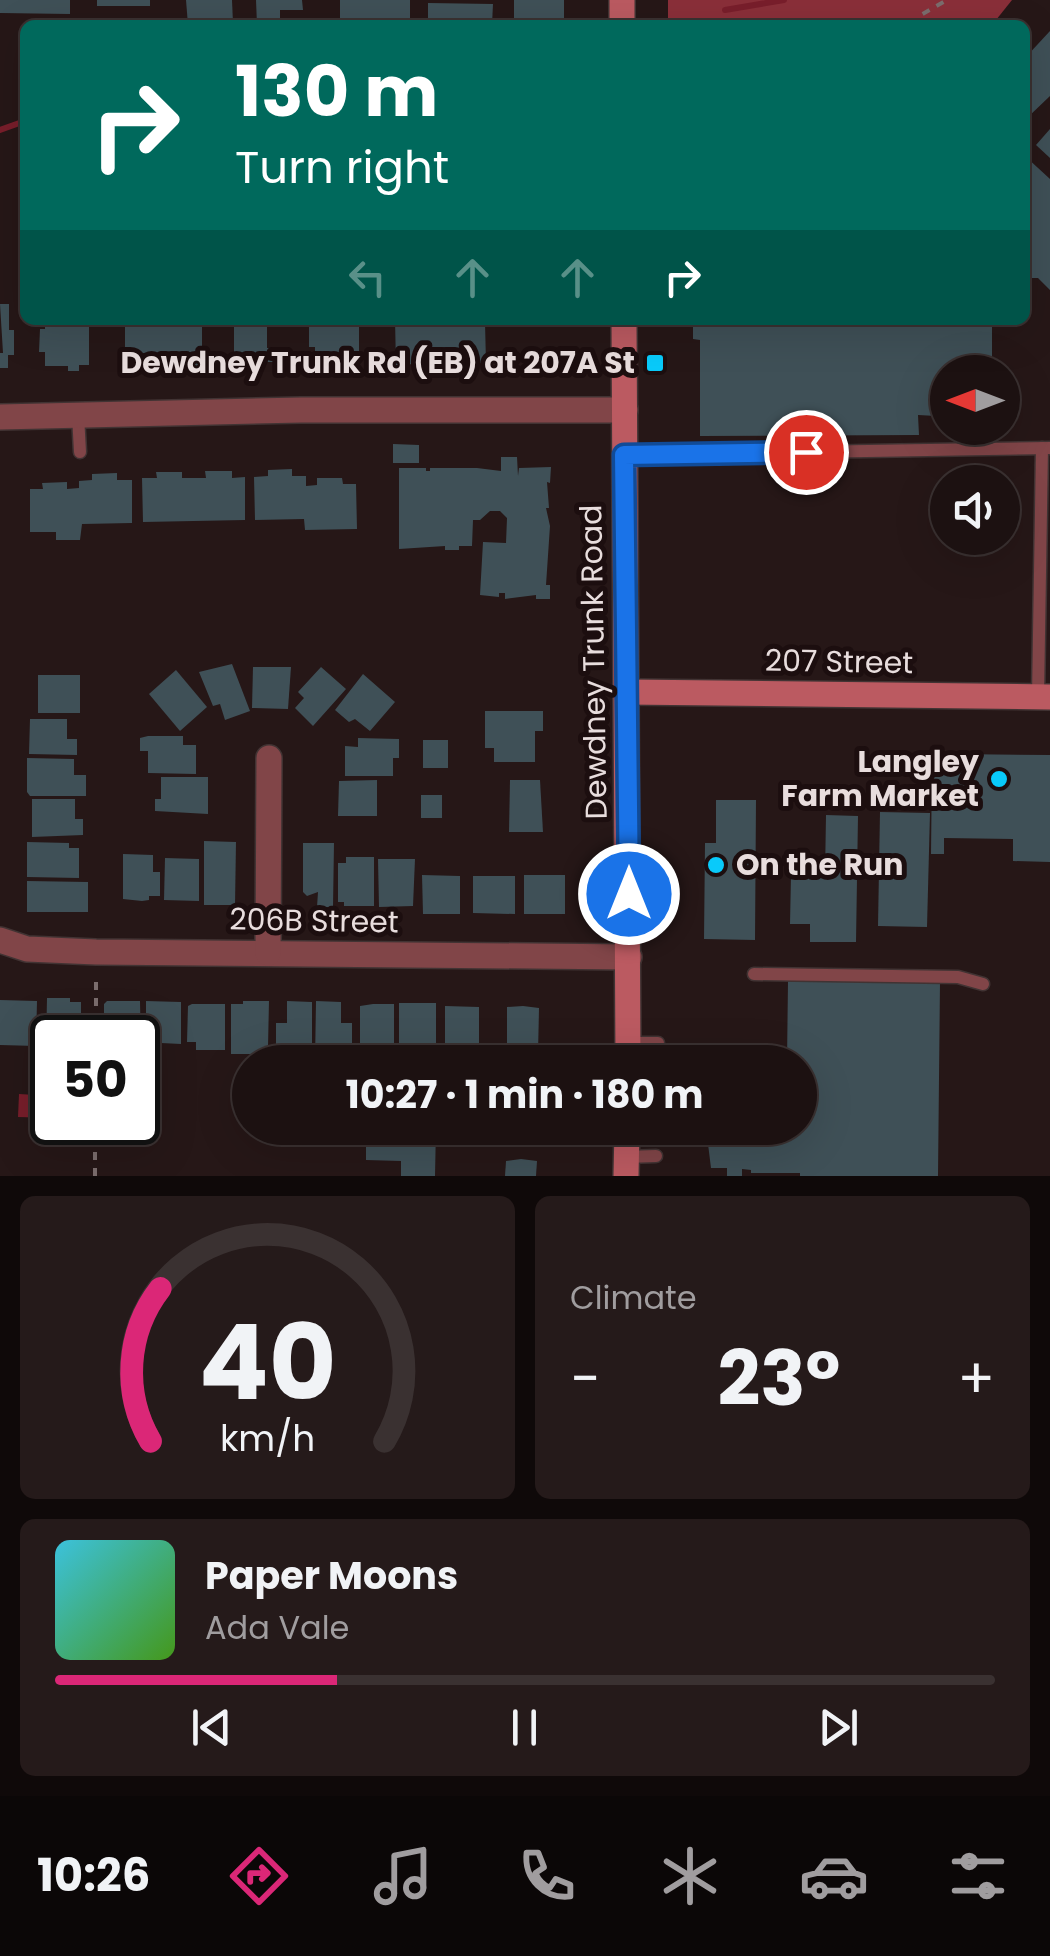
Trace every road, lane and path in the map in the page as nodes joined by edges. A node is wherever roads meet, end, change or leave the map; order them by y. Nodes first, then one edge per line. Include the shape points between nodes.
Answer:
1 (946, 0) edge
2 (916, 20) edge
3 (624, 325) edge
4 (624, 410) junction
5 (78, 415) junction
6 (0, 417) edge
7 (1046, 448) edge
8 (80, 452) dead end
9 (624, 455) junction
10 (627, 692) junction
11 (1044, 697) edge
12 (269, 758) dead end
13 (0, 940) edge
14 (96, 952) junction
15 (268, 953) junction
16 (629, 957) junction
17 (754, 974) dead end
18 (982, 984) dead end
19 (96, 1015) edge
20 (658, 1043) dead end
21 (628, 1045) edge
22 (652, 1045) edge
23 (96, 1145) edge
24 (656, 1156) dead end
25 (626, 1166) edge
26 (95, 1176) edge

1 - 2 path
3 - 4 main road, Dewdney Trunk Road
4 - 5 street
4 - 9 main road, Dewdney Trunk Road
5 - 6 street
5 - 8 lane
7 - 9 lane
7 - 11 lane
9 - 10 main road, Dewdney Trunk Road
10 - 11 main road, 207 Street
10 - 16 main road, Dewdney Trunk Road
12 - 15 street
13 - 14 street, 206B Street via 27,949
14 - 15 street, 206B Street
14 - 19 path
15 - 16 street, 206B Street
16 - 21 main road, Dewdney Trunk Road
17 - 18 lane via 958,976
20 - 22 lane
23 - 26 path
24 - 25 lane

